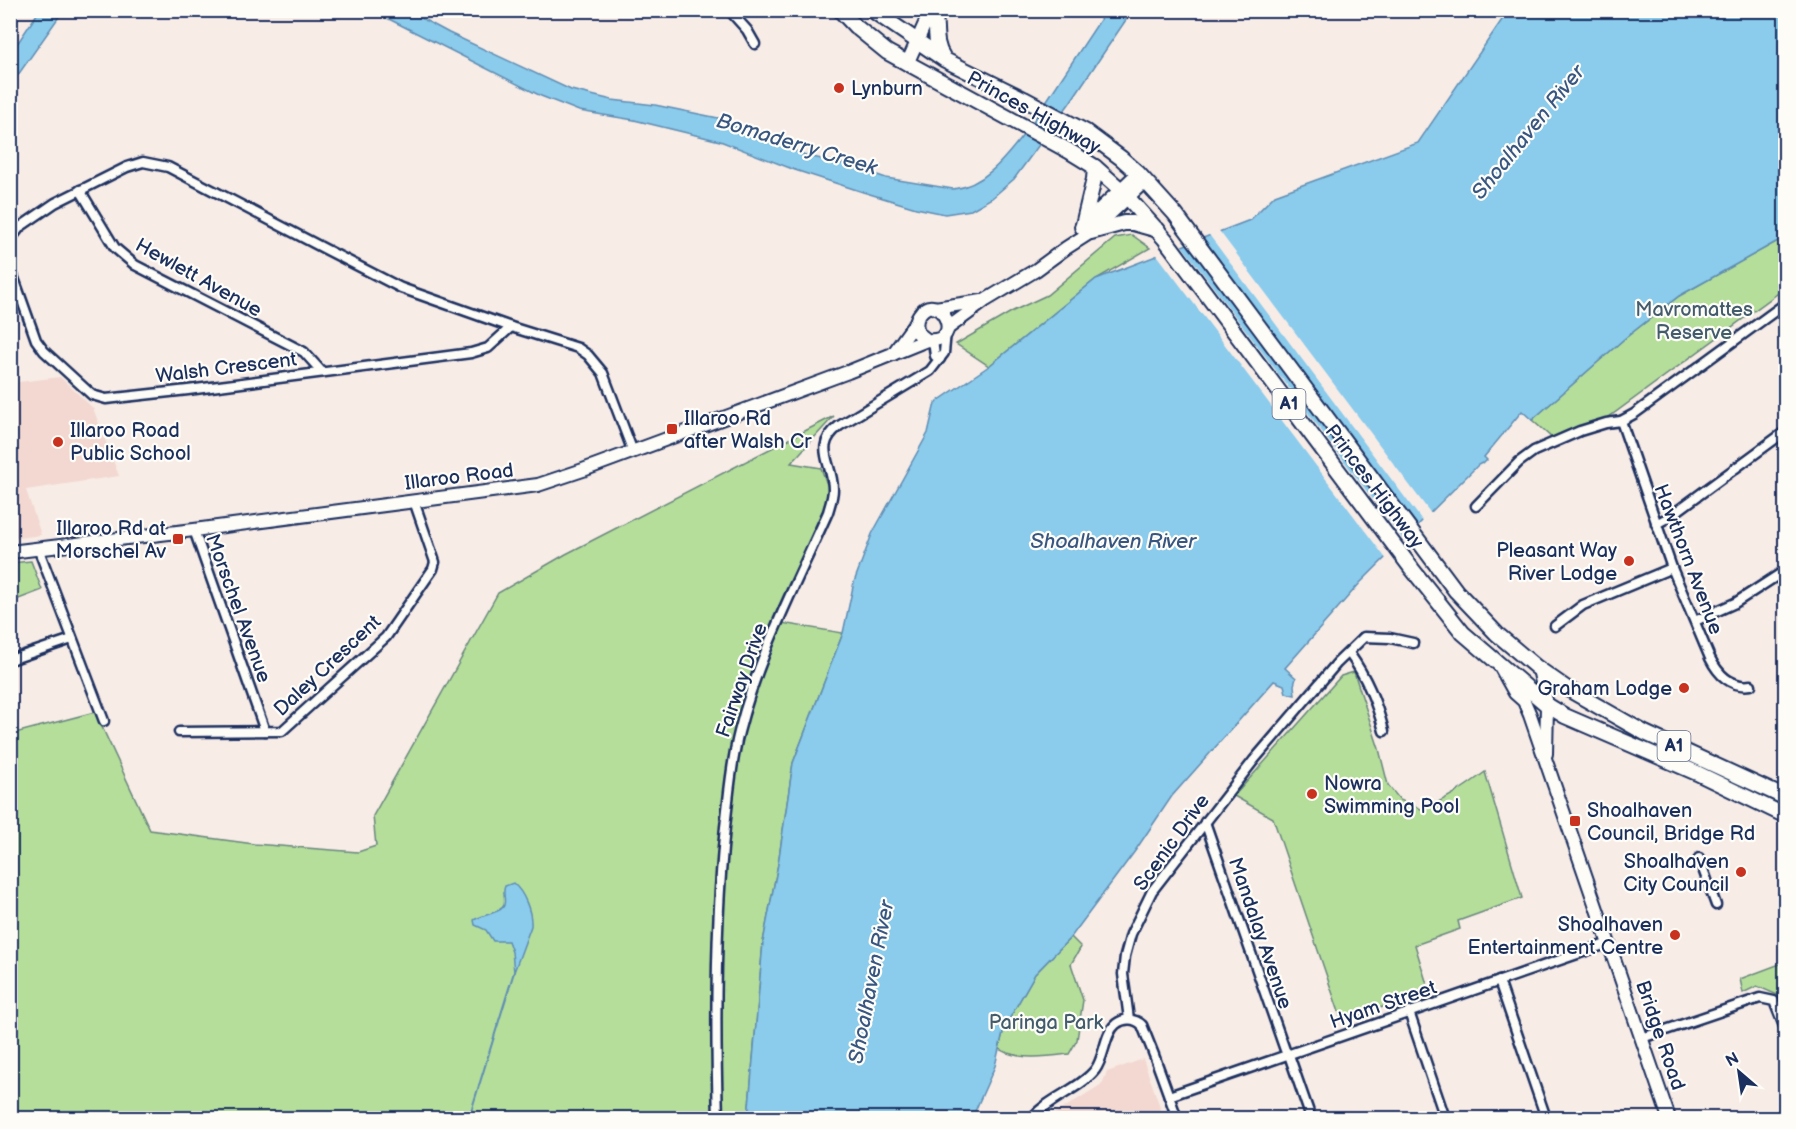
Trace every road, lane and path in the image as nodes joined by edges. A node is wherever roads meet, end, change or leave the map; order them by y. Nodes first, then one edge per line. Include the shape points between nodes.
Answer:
1 (729, 10) edge
2 (840, 10) edge
3 (872, 10) edge
4 (923, 10) edge
5 (933, 10) edge
6 (914, 39) junction
7 (755, 44) dead end
8 (945, 60) junction
9 (903, 62) junction
10 (1095, 167) junction
11 (1142, 177) junction
12 (80, 190) junction
13 (1124, 194) junction
14 (1087, 229) junction
15 (1162, 235) junction
16 (10, 240) edge
17 (10, 267) edge
18 (986, 300) junction
19 (1785, 303) edge
20 (935, 308) junction
21 (916, 322) junction
22 (511, 327) junction
23 (947, 330) junction
24 (930, 340) junction
25 (892, 355) junction
26 (940, 359) junction
27 (322, 372) junction
28 (1621, 421) junction
29 (1785, 431) edge
30 (633, 452) junction
31 (414, 501) junction
32 (1476, 507) dead end
33 (1656, 524) junction
34 (194, 530) junction
35 (38, 548) junction
36 (10, 552) edge
37 (1672, 568) junction
38 (1785, 570) edge
39 (1695, 621) junction
40 (1555, 626) dead end
41 (72, 639) junction
42 (1413, 643) dead end
43 (1349, 653) junction
44 (10, 660) edge
45 (1500, 665) junction
46 (1539, 669) junction
47 (1751, 684) dead end
48 (1547, 705) junction
49 (104, 721) dead end
50 (266, 731) junction
51 (1384, 731) dead end
52 (179, 732) dead end
53 (1545, 761) junction
54 (1785, 798) edge
55 (1785, 816) edge
56 (1205, 822) junction
57 (1699, 858) dead end
58 (1716, 905) dead end
59 (1609, 943) junction
60 (1499, 981) junction
61 (1408, 1012) junction
62 (1129, 1020) junction
63 (1785, 1031) edge
64 (1641, 1038) junction
65 (1289, 1055) junction
66 (1169, 1096) junction
67 (718, 1119) edge
68 (1032, 1119) edge
69 (1177, 1119) edge
70 (1311, 1119) edge
71 (1445, 1119) edge
72 (1546, 1119) edge
73 (1669, 1119) edge

1 - 7 street
2 - 9 highway, Princes Highway / A1
3 - 6 highway, Princes Highway / A1
4 - 6 main road
5 - 6 main road
5 - 8 highway via 938,49
6 - 8 highway, Princes Highway / A1
6 - 9 main road
8 - 11 highway, Princes Highway / A1 via 1086,132
9 - 10 highway, Princes Highway / A1
10 - 13 highway, Princes Highway / A1
10 - 14 highway
11 - 13 main road, Illaroo Road
11 - 46 highway, Princes Highway / A1 via 1175,214 1456,591 1511,648
12 - 16 street via 36,215
12 - 22 street via 143,162 168,167 401,288
12 - 27 street, Hewlett Avenue via 115,248 135,265 304,352
13 - 14 main road, Illaroo Road
13 - 15 highway, Princes Highway / A1
14 - 15 highway via 1133,223
14 - 18 main road, Illaroo Road via 1036,270
15 - 45 highway, Princes Highway / A1 via 1412,569 1463,633
17 - 27 street, Walsh Crescent via 36,340 92,395 106,399
18 - 20 main road, Illaroo Road
18 - 23 main road, Illaroo Road
19 - 28 street
20 - 21 main road, Illaroo Road via 921,312
20 - 23 main road via 947,318
21 - 24 main road via 918,333
21 - 25 main road, Illaroo Road
22 - 27 street, Walsh Crescent via 488,348 471,353
22 - 30 street via 578,348 588,355 603,373
23 - 24 main road, Illaroo Road via 939,339
23 - 26 street
24 - 25 main road, Illaroo Road
24 - 26 street via 935,356
25 - 30 main road, Illaroo Road
26 - 67 street, Fairway Drive via 930,371 829,436 824,448 832,482 828,513 767,648 746,706 729,783 718,903
28 - 32 street via 1580,431 1534,451
28 - 33 street, Hawthorn Avenue
29 - 33 street
30 - 31 main road, Illaroo Road via 538,485
31 - 34 main road, Illaroo Road
31 - 50 street, Daley Crescent via 435,562 433,569 386,637 282,731
33 - 37 street, Hawthorn Avenue
34 - 35 main road, Illaroo Road
34 - 50 street, Morschel Avenue
35 - 36 main road, Illaroo Road
35 - 41 street
37 - 39 street, Hawthorn Avenue
37 - 40 street via 1591,601
38 - 39 street via 1735,603
39 - 47 street, Hawthorn Avenue via 1715,669 1735,684
41 - 44 street
41 - 49 street
42 - 43 street, Scenic Drive via 1364,638
43 - 51 street via 1362,671
43 - 56 street, Scenic Drive via 1261,751
45 - 48 highway, Princes Highway / A1
45 - 53 main road, Bridge Road via 1515,693 1524,701
46 - 48 main road, Bridge Road
46 - 54 highway, Princes Highway / A1 via 1645,733
48 - 53 main road, Bridge Road
48 - 55 highway, Princes Highway / A1
50 - 52 street, Daley Crescent
53 - 59 main road, Bridge Road
56 - 62 street, Scenic Drive via 1152,891 1131,934 1123,974
56 - 65 street, Mandalay Avenue
57 - 58 street
59 - 60 street, Hyam Street
59 - 64 main road, Bridge Road
60 - 61 street, Hyam Street
60 - 72 street
61 - 65 street, Hyam Street
61 - 71 street
62 - 66 street via 1142,1025
62 - 68 street via 1114,1026 1095,1070
63 - 64 street via 1774,1000 1760,998
64 - 73 main road, Bridge Road
65 - 66 street, Hyam Street
65 - 70 street, Mandalay Avenue
66 - 69 street

